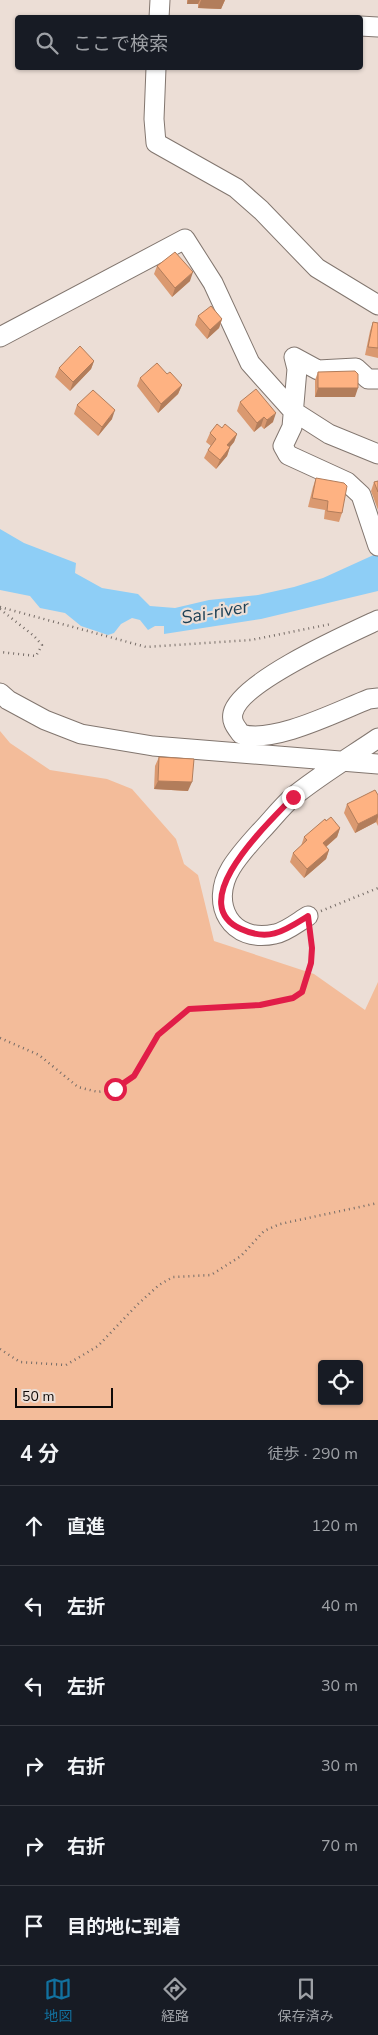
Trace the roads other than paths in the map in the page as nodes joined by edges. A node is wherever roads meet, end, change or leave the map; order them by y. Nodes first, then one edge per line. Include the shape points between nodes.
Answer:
1 (160, 0) edge
2 (159, 15) edge
3 (363, 26) edge
4 (378, 27) edge
5 (156, 70) edge
6 (378, 305) edge
7 (0, 337) edge
8 (378, 379) edge
9 (293, 411) junction
10 (378, 454) edge
11 (378, 546) edge
12 (378, 620) edge
13 (0, 693) edge
14 (378, 698) edge
15 (378, 738) edge
16 (344, 761) junction
17 (378, 764) edge
18 (308, 916) road end

1 - 2 street
3 - 4 street
5 - 6 street via 156,143 236,188 317,268
7 - 9 street via 185,239 213,283 250,363
8 - 9 street via 368,379 356,368 318,370 294,357 297,369
9 - 10 street via 329,434
9 - 11 street via 292,427 283,446 288,455 348,482 361,495
12 - 14 street via 302,656 243,696 232,722 241,734 263,737
13 - 16 street via 45,720 81,734 153,746
15 - 16 street
16 - 17 street
16 - 18 street via 293,797 231,868 222,890 227,918 238,928 256,935 276,934

